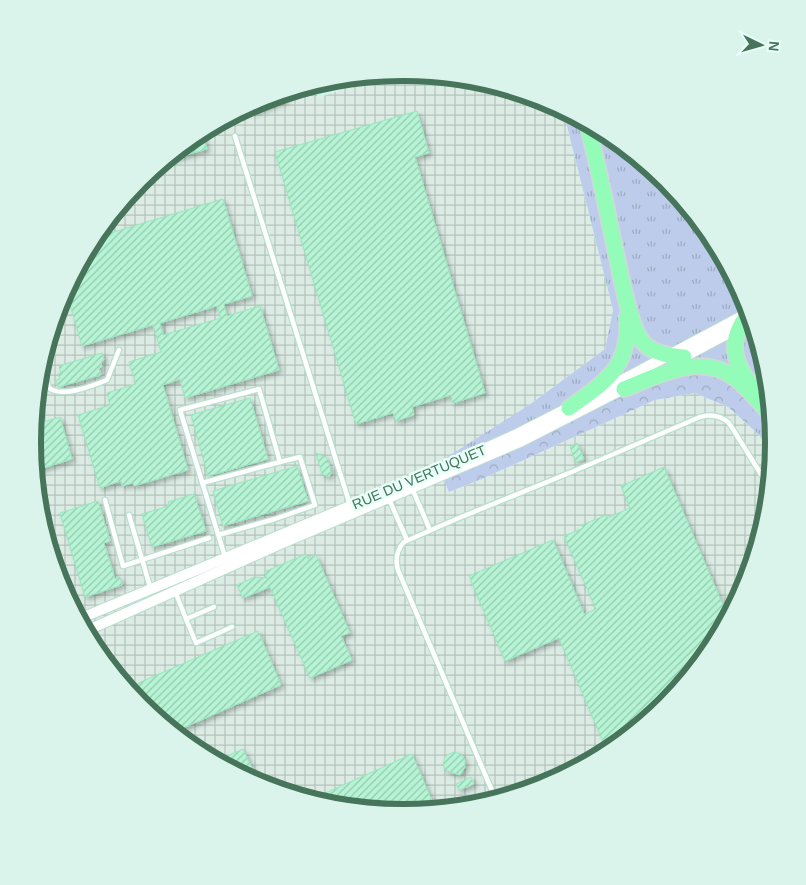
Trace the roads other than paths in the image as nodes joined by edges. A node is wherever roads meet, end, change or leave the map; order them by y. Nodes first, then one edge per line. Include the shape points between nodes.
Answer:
1 (589, 132) edge
2 (235, 136) dead end
3 (625, 293) junction
4 (742, 317) edge
5 (745, 323) edge
6 (745, 324) edge
7 (118, 350) dead end
8 (676, 356) junction
9 (46, 382) edge
10 (624, 389) junction
11 (762, 399) edge
12 (763, 407) edge
13 (570, 408) junction
14 (280, 462) junction
15 (763, 477) edge
16 (202, 483) junction
17 (411, 485) junction
18 (387, 495) junction
19 (105, 500) dead end
20 (351, 510) junction
21 (129, 515) dead end
22 (430, 530) junction
23 (218, 535) junction
24 (208, 538) dead end
25 (407, 540) junction
26 (142, 560) junction
27 (227, 563) junction
28 (171, 580) junction
29 (151, 589) junction
30 (176, 591) junction
31 (155, 601) junction
32 (214, 607) dead end
33 (86, 616) edge
34 (186, 619) junction
35 (93, 628) edge
36 (232, 628) dead end
37 (493, 793) edge

1 - 3 highway
2 - 20 lane
3 - 8 highway via 641,340 653,350
3 - 13 highway via 627,340 621,360 603,383
4 - 8 street, RUE DU VERTUQUET
5 - 8 street, RUE DU VERTUQUET
6 - 11 highway via 735,346 737,362
7 - 9 lane via 107,380 65,393 48,388
8 - 10 street, RUE DU VERTUQUET
8 - 13 street, RUE DU VERTUQUET
10 - 12 highway via 675,369 713,368 734,377
10 - 17 street, RUE DU VERTUQUET via 520,442
13 - 17 street, RUE DU VERTUQUET
14 - 16 lane
14 - 16 lane via 259,389 188,407 180,410
14 - 23 lane via 300,457 315,504
15 - 22 lane via 729,423 708,415
16 - 23 lane
17 - 18 street, RUE DU VERTUQUET
17 - 22 lane
18 - 20 street, RUE DU VERTUQUET
18 - 25 lane
19 - 26 lane via 124,566
20 - 27 street, RUE DU VERTUQUET
21 - 26 lane
22 - 25 lane
23 - 27 lane
24 - 26 lane
25 - 37 lane via 398,554 398,570
26 - 29 lane
27 - 28 street, RUE DU VERTUQUET
27 - 30 street, RUE DU VERTUQUET
28 - 29 street, RUE DU VERTUQUET
28 - 30 lane
29 - 31 lane
29 - 33 street, RUE DU VERTUQUET
30 - 31 street, RUE DU VERTUQUET
30 - 34 lane
31 - 35 street, RUE DU VERTUQUET
32 - 34 lane
34 - 36 lane via 196,643

